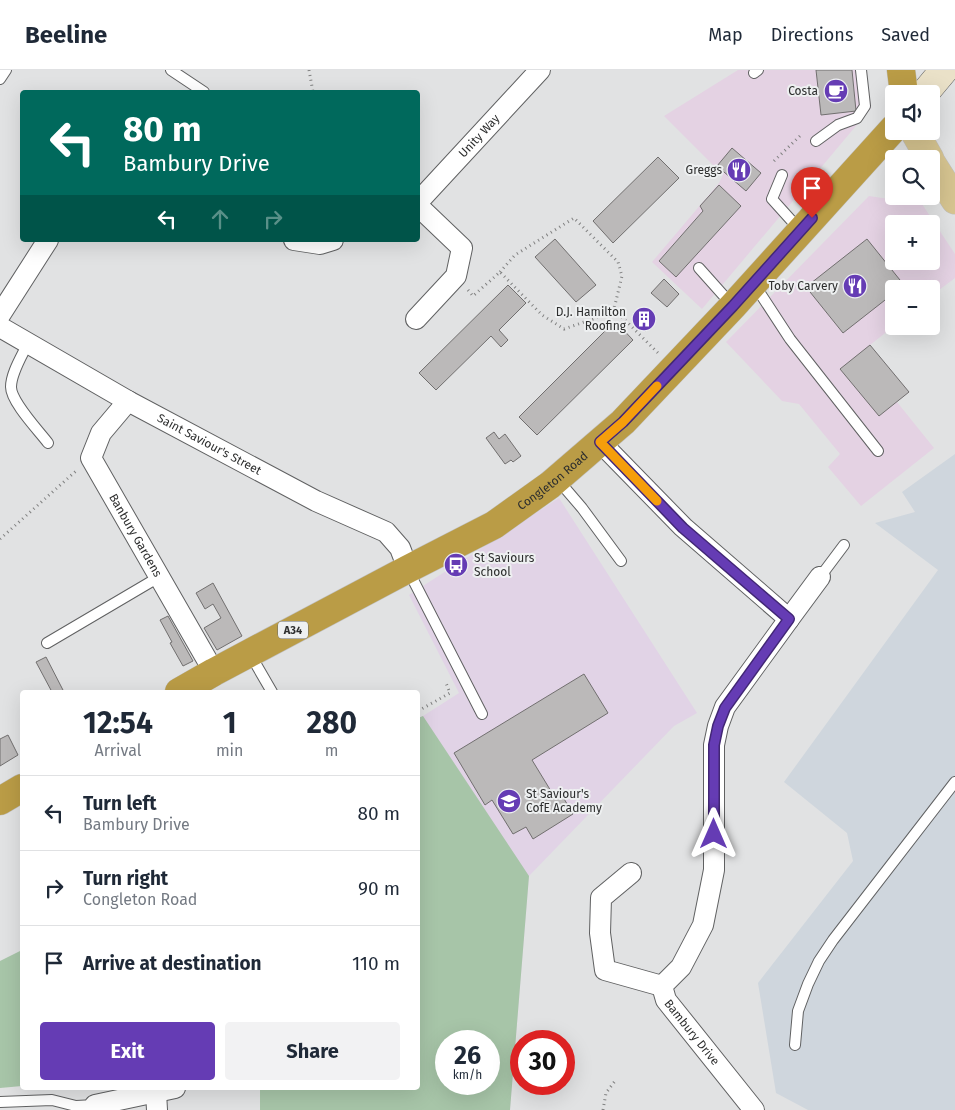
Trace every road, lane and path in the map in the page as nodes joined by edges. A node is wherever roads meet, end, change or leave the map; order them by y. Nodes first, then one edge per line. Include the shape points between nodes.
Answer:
1 (6, 70) edge
2 (171, 70) edge
3 (309, 70) edge
4 (540, 70) edge
5 (861, 70) edge
6 (901, 70) edge
7 (944, 70) edge
8 (0, 79) edge
9 (903, 85) edge
10 (932, 85) edge
11 (201, 90) edge
12 (313, 90) edge
13 (885, 138) edge
14 (816, 142) dead end
15 (782, 175) dead end
16 (940, 176) edge
17 (420, 200) edge
18 (955, 200) edge
19 (420, 208) edge
20 (800, 230) junction
21 (47, 242) edge
22 (307, 242) edge
23 (326, 242) edge
24 (699, 268) dead end
25 (500, 272) junction
26 (456, 276) junction
27 (753, 283) junction
28 (733, 306) junction
29 (614, 309) junction
30 (0, 315) edge
31 (416, 319) dead end
32 (0, 327) edge
33 (28, 343) junction
34 (663, 359) dead end
35 (128, 401) junction
36 (600, 442) junction
37 (48, 443) dead end
38 (878, 451) dead end
39 (91, 458) junction
40 (558, 479) junction
41 (0, 539) edge
42 (844, 545) dead end
43 (621, 561) dead end
44 (408, 569) junction
45 (160, 577) junction
46 (820, 577) joint
47 (789, 619) junction
48 (46, 644) dead end
49 (249, 654) junction
50 (214, 672) junction
51 (446, 683) dead end
52 (182, 690) edge
53 (271, 690) edge
54 (420, 710) edge
55 (482, 714) dead end
56 (955, 782) edge
57 (631, 872) dead end
58 (662, 986) junction
59 (795, 1045) dead end
60 (615, 1081) dead end
61 (163, 1096) edge
62 (0, 1102) edge
63 (95, 1104) joint
64 (603, 1110) edge
65 (754, 1110) edge

1 - 8 lane
2 - 11 lane
3 - 12 path
4 - 17 street, Unity Way
5 - 14 lane via 865,106 857,118 838,125
6 - 9 highway
7 - 10 street
13 - 20 highway, Congleton Road / A34
15 - 20 lane via 772,199
16 - 18 main road
19 - 26 street via 462,248
20 - 27 highway, Congleton Road / A34
21 - 30 street
22 - 23 street
24 - 28 lane
25 - 26 path via 473,296
25 - 29 path via 542,315 564,329
25 - 29 path via 515,255 574,218 618,262 622,276
26 - 31 street
27 - 28 highway, Congleton Road / A34
27 - 38 lane via 790,339
28 - 36 highway, Congleton Road / A34
29 - 34 path
32 - 33 street, Saint Saviour's Street
33 - 35 street, Saint Saviour's Street
33 - 37 lane via 11,388 14,399
35 - 39 street via 101,433
35 - 44 street, Saint Saviour's Street via 316,501 386,532 400,548
36 - 40 highway, Congleton Road / A34
36 - 47 street via 683,528
39 - 41 path
39 - 45 street, Banbury Gardens
40 - 43 lane
40 - 44 highway, Congleton Road / A34 via 494,525
42 - 46 lane
44 - 49 highway, Congleton Road / A34
44 - 55 lane
45 - 48 lane
45 - 50 street, Banbury Gardens
46 - 47 street, Bambury Drive
47 - 58 street, Bambury Drive via 725,708 718,726 714,745 714,870 703,925 681,967
49 - 50 highway, Congleton Road / A34
49 - 53 lane
50 - 52 highway, Congleton Road / A34
51 - 54 path via 450,693
56 - 59 lane via 820,961 798,1011
57 - 58 street via 601,898 600,933 605,970
58 - 65 street, Bambury Drive via 666,1000
60 - 64 path via 606,1093
61 - 63 street
62 - 63 lane via 52,1100 76,1106

